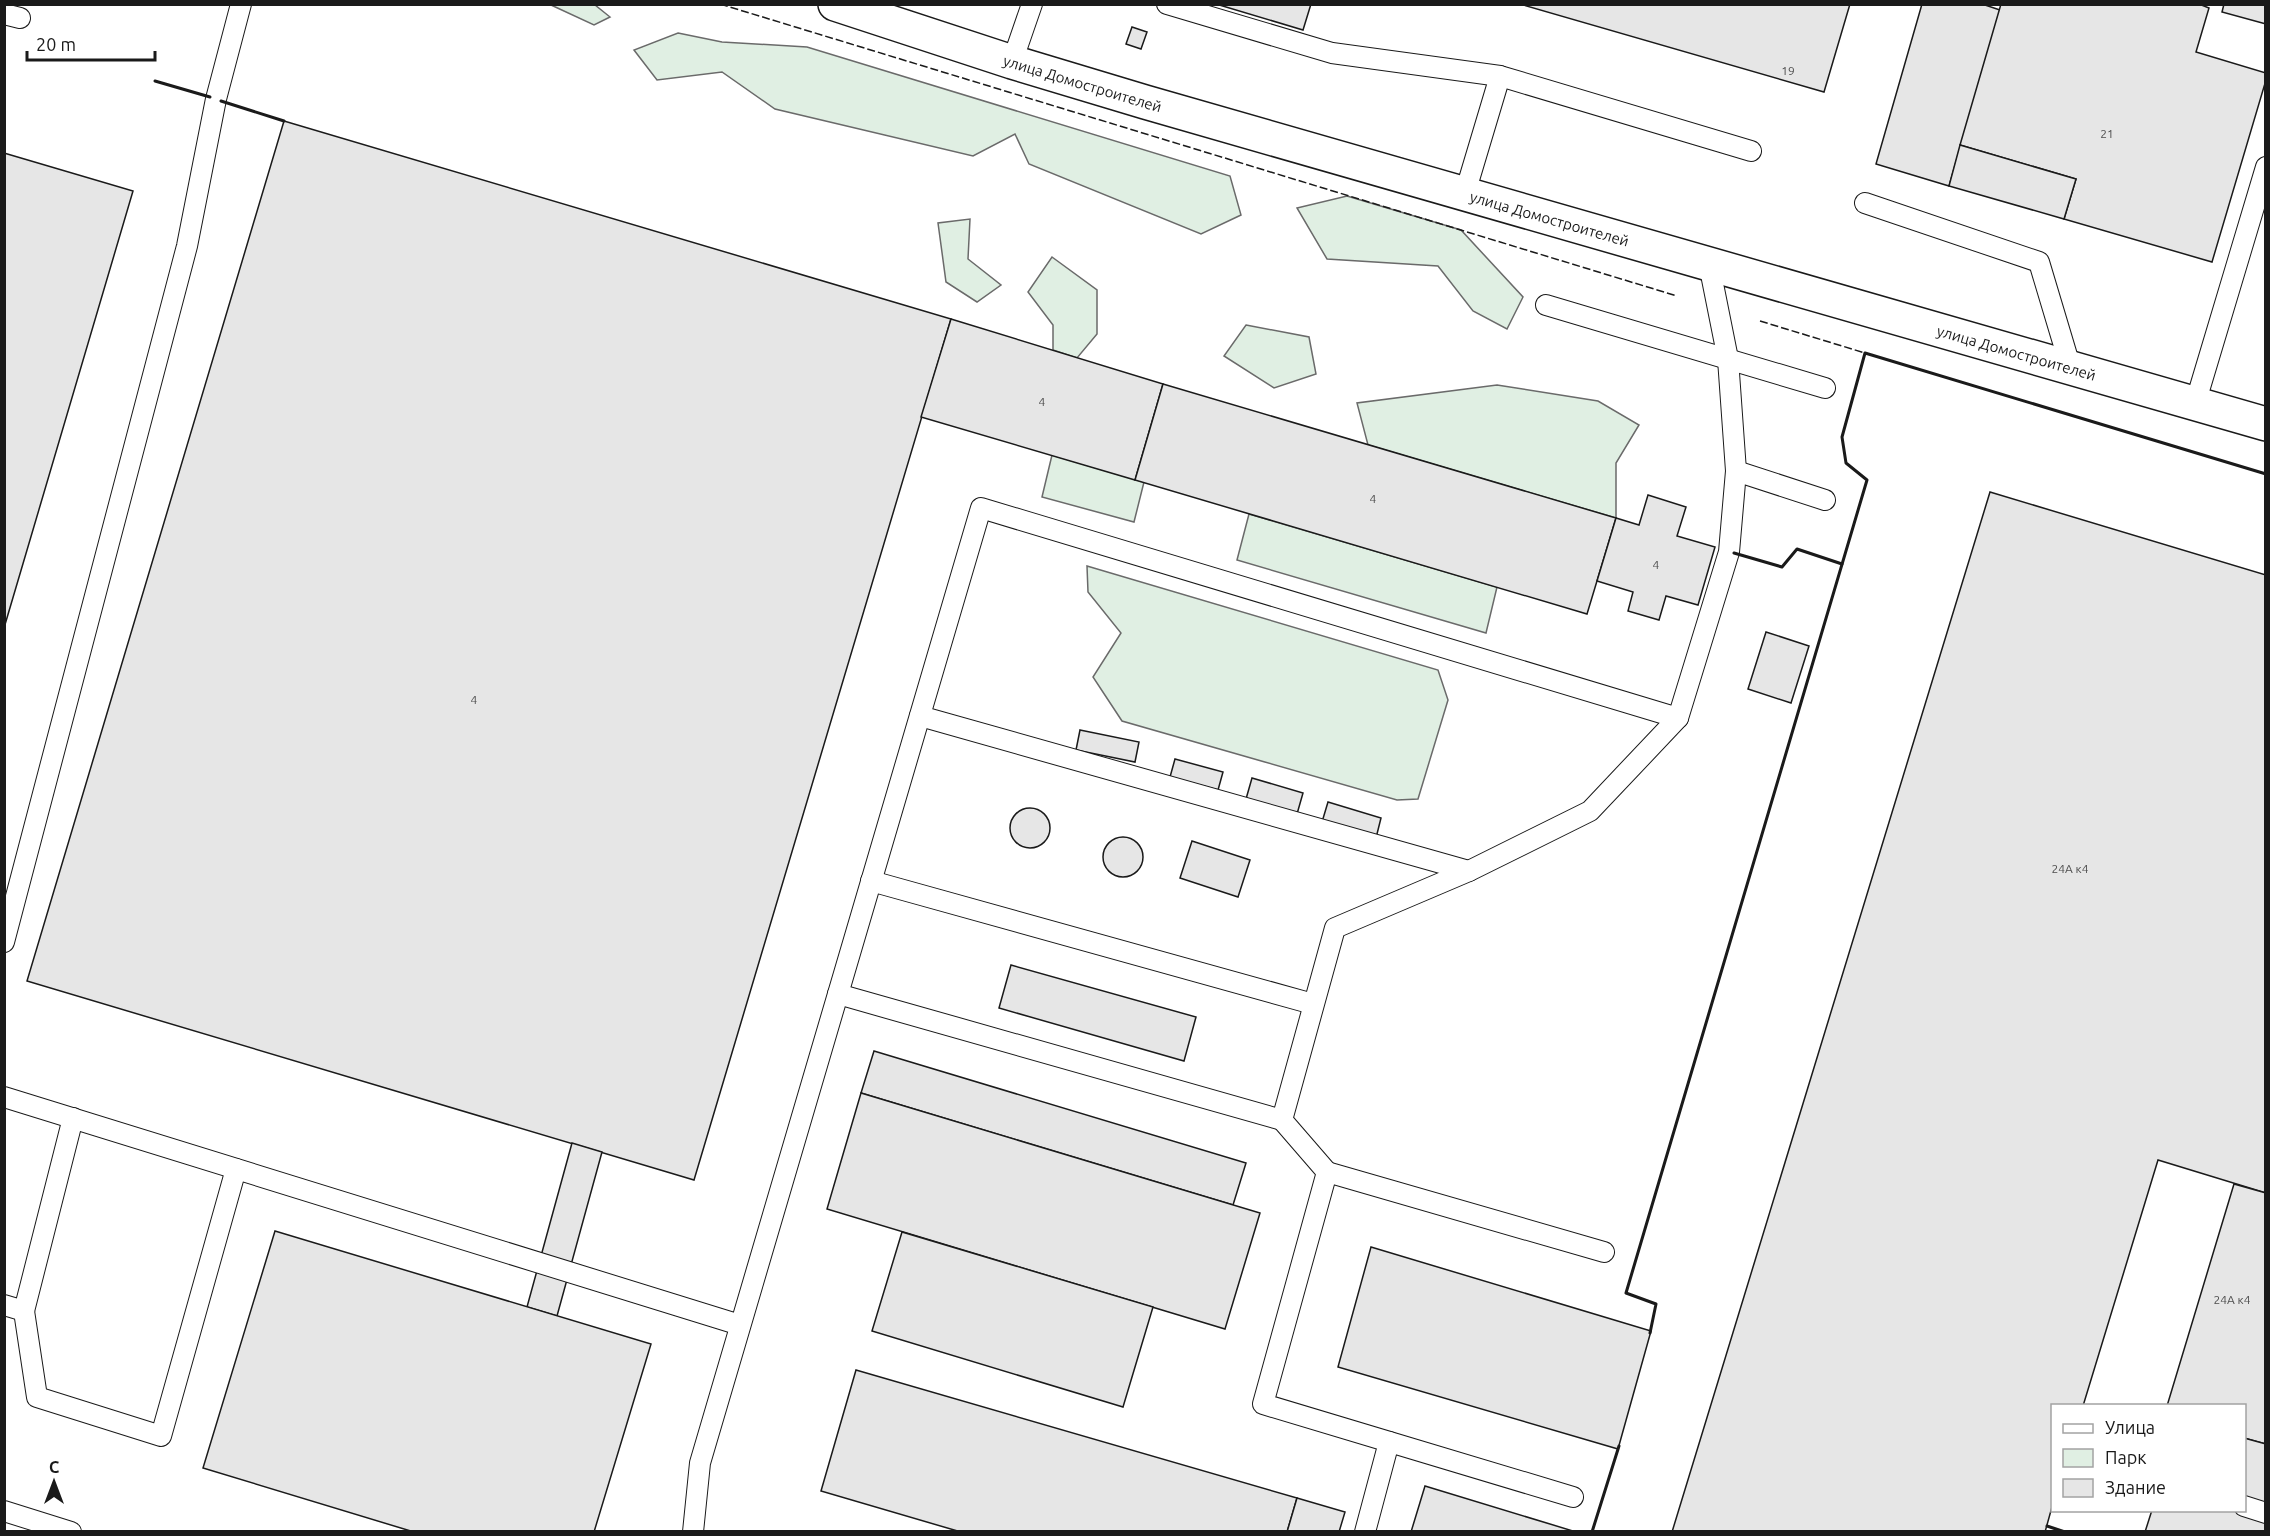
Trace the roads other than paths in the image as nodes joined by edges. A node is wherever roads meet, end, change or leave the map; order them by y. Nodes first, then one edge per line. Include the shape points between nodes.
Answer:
1 (241, 4) edge
2 (836, 4) edge
3 (1032, 4) edge
4 (1167, 4) edge
5 (1012, 62) junction
6 (1500, 76) junction
7 (1751, 151) dead end
8 (2265, 167) edge
9 (1465, 193) junction
10 (1865, 203) dead end
11 (1709, 264) junction
12 (1546, 305) dead end
13 (1728, 359) junction
14 (2071, 369) junction
15 (1825, 388) dead end
16 (2195, 404) junction
17 (2265, 424) edge
18 (1736, 471) junction
19 (1825, 500) dead end
20 (920, 716) junction
21 (1678, 718) junction
22 (1469, 871) junction
23 (871, 880) junction
24 (4, 942) edge
25 (838, 994) junction
26 (1313, 1004) junction
27 (4, 1097) edge
28 (74, 1118) junction
29 (1282, 1120) junction
30 (236, 1169) junction
31 (1327, 1172) junction
32 (1604, 1252) dead end
33 (4, 1305) edge
34 (24, 1311) junction
35 (740, 1325) junction
36 (1389, 1442) junction
37 (1573, 1497) dead end
38 (2246, 1507) edge
39 (4, 1511) edge
40 (2265, 1513) edge
41 (71, 1532) edge
42 (693, 1532) edge
43 (1365, 1532) edge

1 - 24 lane via 216,99 187,246
2 - 5 street, улица Домостроителей
3 - 5 lane
4 - 6 lane via 1332,53
5 - 9 street, улица Домостроителей
6 - 7 lane
6 - 9 lane
8 - 16 lane
9 - 11 street, улица Домостроителей
10 - 14 lane via 2039,262
11 - 13 lane
11 - 14 street, улица Домостроителей
12 - 13 lane
13 - 15 lane
13 - 18 lane
14 - 16 street, улица Домостроителей
16 - 17 street, улица Домостроителей
18 - 19 lane
18 - 21 lane via 1729,552
20 - 21 lane via 981,508
20 - 22 lane
20 - 23 lane
21 - 22 lane via 1590,811
22 - 26 lane via 1335,928
23 - 25 lane
23 - 26 lane
25 - 29 lane
25 - 35 lane
26 - 29 lane
27 - 28 lane
28 - 30 lane
28 - 34 lane
29 - 31 lane
30 - 34 lane via 160,1436 37,1397
30 - 35 lane
31 - 32 lane
31 - 36 lane via 1263,1404
33 - 34 lane
35 - 42 lane via 700,1463
36 - 37 lane
36 - 43 lane
38 - 40 lane
39 - 41 lane

